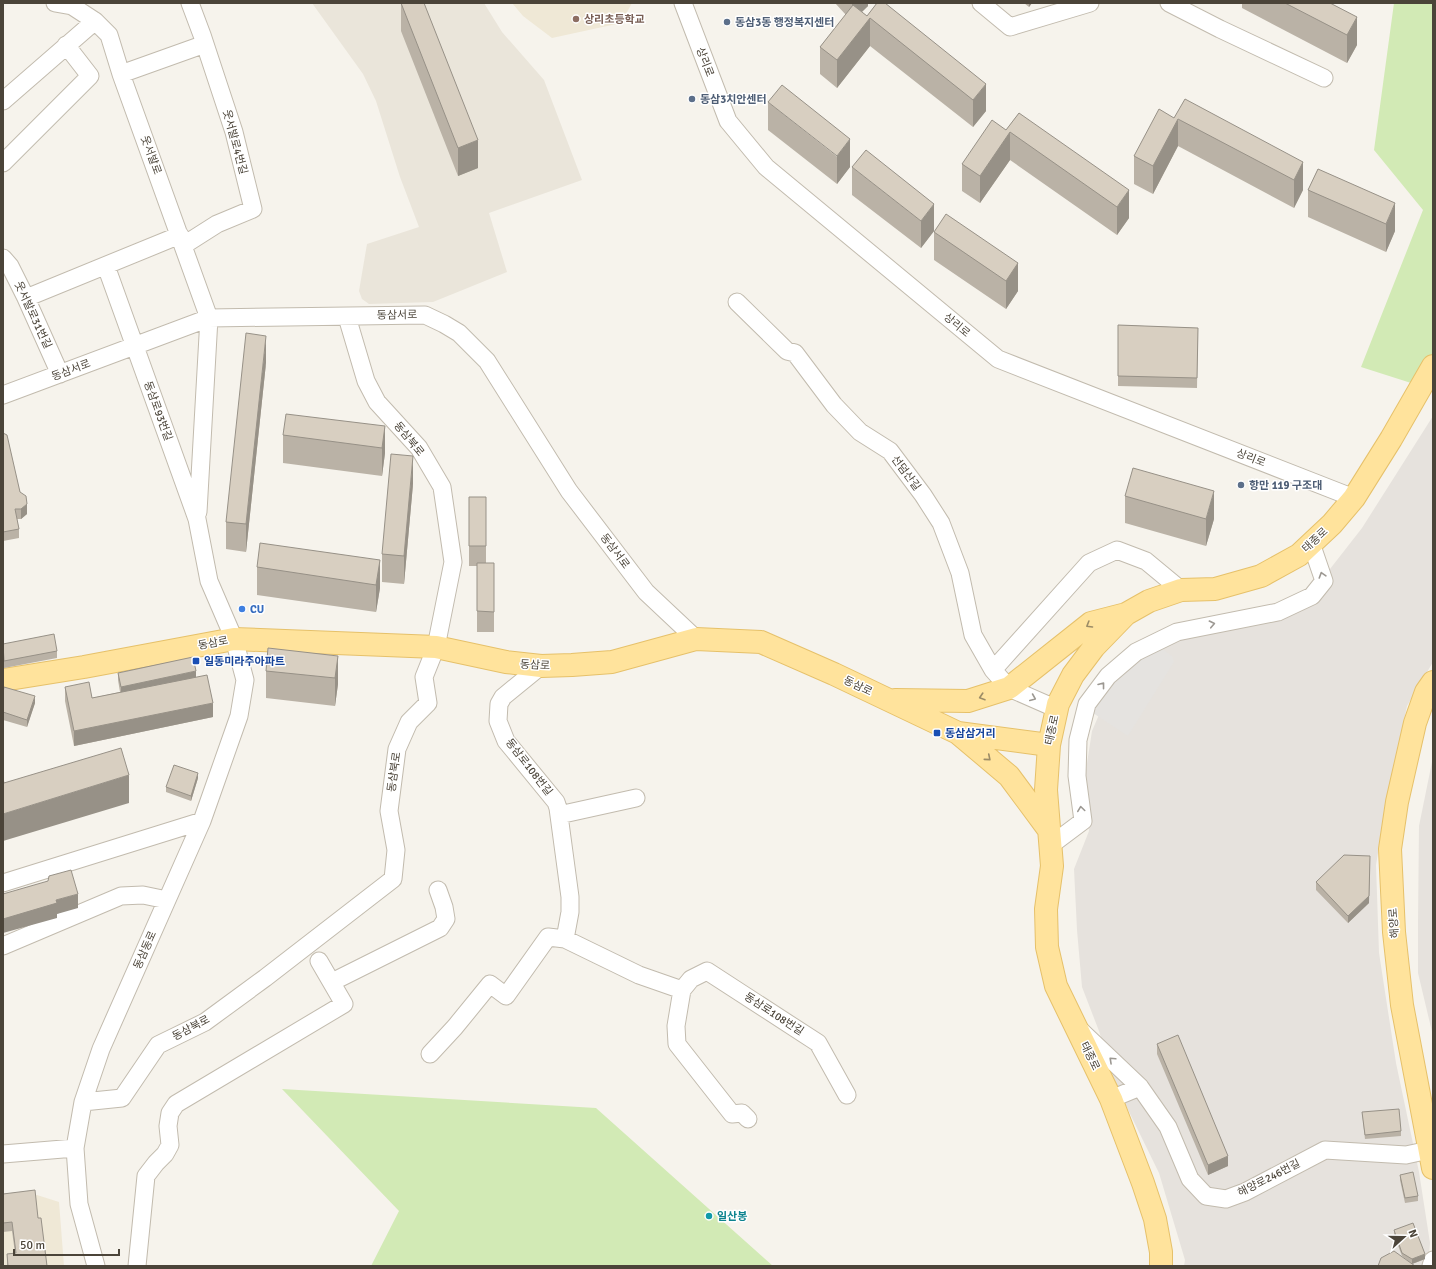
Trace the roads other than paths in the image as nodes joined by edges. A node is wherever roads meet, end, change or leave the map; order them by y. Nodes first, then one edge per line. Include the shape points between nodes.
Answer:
1 (55, 3) edge
2 (190, 3) edge
3 (683, 3) edge
4 (981, 3) edge
5 (1090, 3) edge
6 (1169, 3) edge
7 (95, 21) junction
8 (205, 44) junction
9 (66, 46) junction
10 (122, 74) junction
11 (1324, 78) dead end
12 (3, 101) edge
13 (3, 163) edge
14 (182, 240) junction
15 (3, 258) edge
16 (106, 266) junction
17 (26, 298) junction
18 (737, 302) dead end
19 (347, 317) junction
20 (209, 318) junction
21 (135, 346) junction
22 (1433, 366) edge
23 (60, 374) junction
24 (3, 395) edge
25 (1354, 498) junction
26 (197, 519) junction
27 (1311, 544) junction
28 (1181, 590) junction
29 (1126, 614) junction
30 (234, 639) junction
31 (696, 639) junction
32 (436, 647) junction
33 (540, 666) junction
34 (993, 670) junction
35 (3, 680) edge
36 (1433, 682) edge
37 (1009, 688) junction
38 (886, 699) junction
39 (1057, 709) junction
40 (958, 733) junction
41 (1049, 745) junction
42 (636, 798) dead end
43 (559, 815) junction
44 (202, 821) junction
45 (1050, 838) junction
46 (3, 883) edge
47 (438, 890) dead end
48 (167, 900) junction
49 (565, 939) junction
50 (3, 946) edge
51 (319, 961) dead end
52 (332, 982) junction
53 (682, 990) junction
54 (1074, 1024) junction
55 (430, 1054) dead end
56 (1140, 1086) junction
57 (847, 1095) dead end
58 (1111, 1099) junction
59 (83, 1102) junction
60 (748, 1119) dead end
61 (76, 1148) junction
62 (3, 1154) edge
63 (1431, 1159) edge
64 (1433, 1260) edge
65 (96, 1266) edge
66 (137, 1266) edge
67 (1161, 1266) edge
68 (1431, 1266) edge

1 - 7 street, 웃서발로 via 72,6
2 - 8 street, 웃서발로4번길
3 - 25 street, 상리로 via 728,122 766,167 998,359
4 - 5 street via 1010,27
6 - 11 street
7 - 9 street
7 - 10 street, 웃서발로 via 109,35
8 - 10 street
8 - 14 street, 웃서발로4번길 via 234,132 253,209
9 - 12 street
9 - 13 street via 90,76
10 - 14 street, 웃서발로
14 - 16 street
14 - 20 street, 웃서발로
15 - 17 street, 웃서발로31번길 via 10,266
16 - 17 street
16 - 21 street, 동삼로93번길
17 - 23 street, 웃서발로31번길
18 - 34 street, 선덤산길 via 787,351 795,353 834,405 860,432 890,451 923,495 942,523 960,573 973,635
19 - 20 street, 동삼서로
19 - 31 street, 동삼서로 via 425,315 459,333 488,361 569,491 646,592
19 - 32 street, 동삼북로 via 366,381 378,402 419,448 442,487 453,562
20 - 21 street, 동삼서로
20 - 26 street
21 - 23 street, 동삼서로
21 - 26 street, 동삼로93번길
22 - 25 main road, 태종로
23 - 24 street, 동삼서로
25 - 27 main road, 태종로
26 - 30 street, 동삼로93번길 via 209,581
27 - 28 main road, 태종로 via 1299,555 1261,576 1215,589
45 -> 27 street via 1083,821 1077,776 1078,740 1087,704 1108,676 1136,652 1177,632 1278,612 1312,596 1324,581
28 - 29 main road, 태종로 via 1149,601
28 - 34 street via 1146,561 1116,550 1088,563
29 -> 37 main road via 1091,623
29 - 39 main road, 태종로 via 1094,647 1073,675
30 - 32 main road, 동삼로
30 - 35 main road, 동삼로
30 - 44 street, 동삼동로 via 245,680 239,716
31 - 33 main road, 동삼로 via 612,662
31 - 38 main road, 동삼로 via 761,642
32 - 33 main road, 동삼로 via 506,662
32 - 59 street, 동삼북로 via 424,677 428,703 409,722 397,749 389,811 396,850 393,879 205,1022 158,1045 122,1098
33 - 43 street, 동삼로108번길 via 503,697 499,704 498,721 506,741 556,802
34 - 37 street, 선덤산길
36 - 63 main road, 해양로 via 1426,692 1415,723 1397,802 1390,849 1394,932 1402,1005
37 -> 38 main road via 968,701
37 -> 39 street
38 - 40 main road, 동삼로
39 - 41 main road, 태종로
40 - 41 main road, 동삼로
40 -> 45 main road via 1009,776
41 - 45 main road, 태종로 via 1046,790
42 - 43 street
43 - 49 street, 동삼로108번길 via 570,897
44 - 46 street
44 - 48 street, 동삼동로
45 - 54 main road, 태종로 via 1052,866 1046,909 1047,947 1056,986
47 - 52 street via 446,919 440,928
48 - 50 street via 143,895 121,896
48 - 59 street, 동삼동로 via 101,1049
49 - 53 street via 639,975
49 - 55 street via 548,937 506,996 490,984
51 - 52 street
52 - 66 street via 344,1004 173,1108 168,1126 170,1145 146,1176
53 - 57 street, 동삼로108번길 via 691,979 707,971 720,979 818,1043
53 - 60 street via 676,1026 677,1044 732,1114 742,1113
56 -> 54 street, 해양로246번길
54 - 58 main road, 태종로
56 - 58 street
56 - 63 street, 해양로246번길 via 1168,1127 1190,1179 1206,1196 1226,1199 1239,1194 1325,1150
58 - 67 main road, 태종로 via 1155,1219
59 - 61 street, 동삼동로
61 - 62 street
61 - 65 street, 동삼동로 via 79,1204
64 - 68 street

